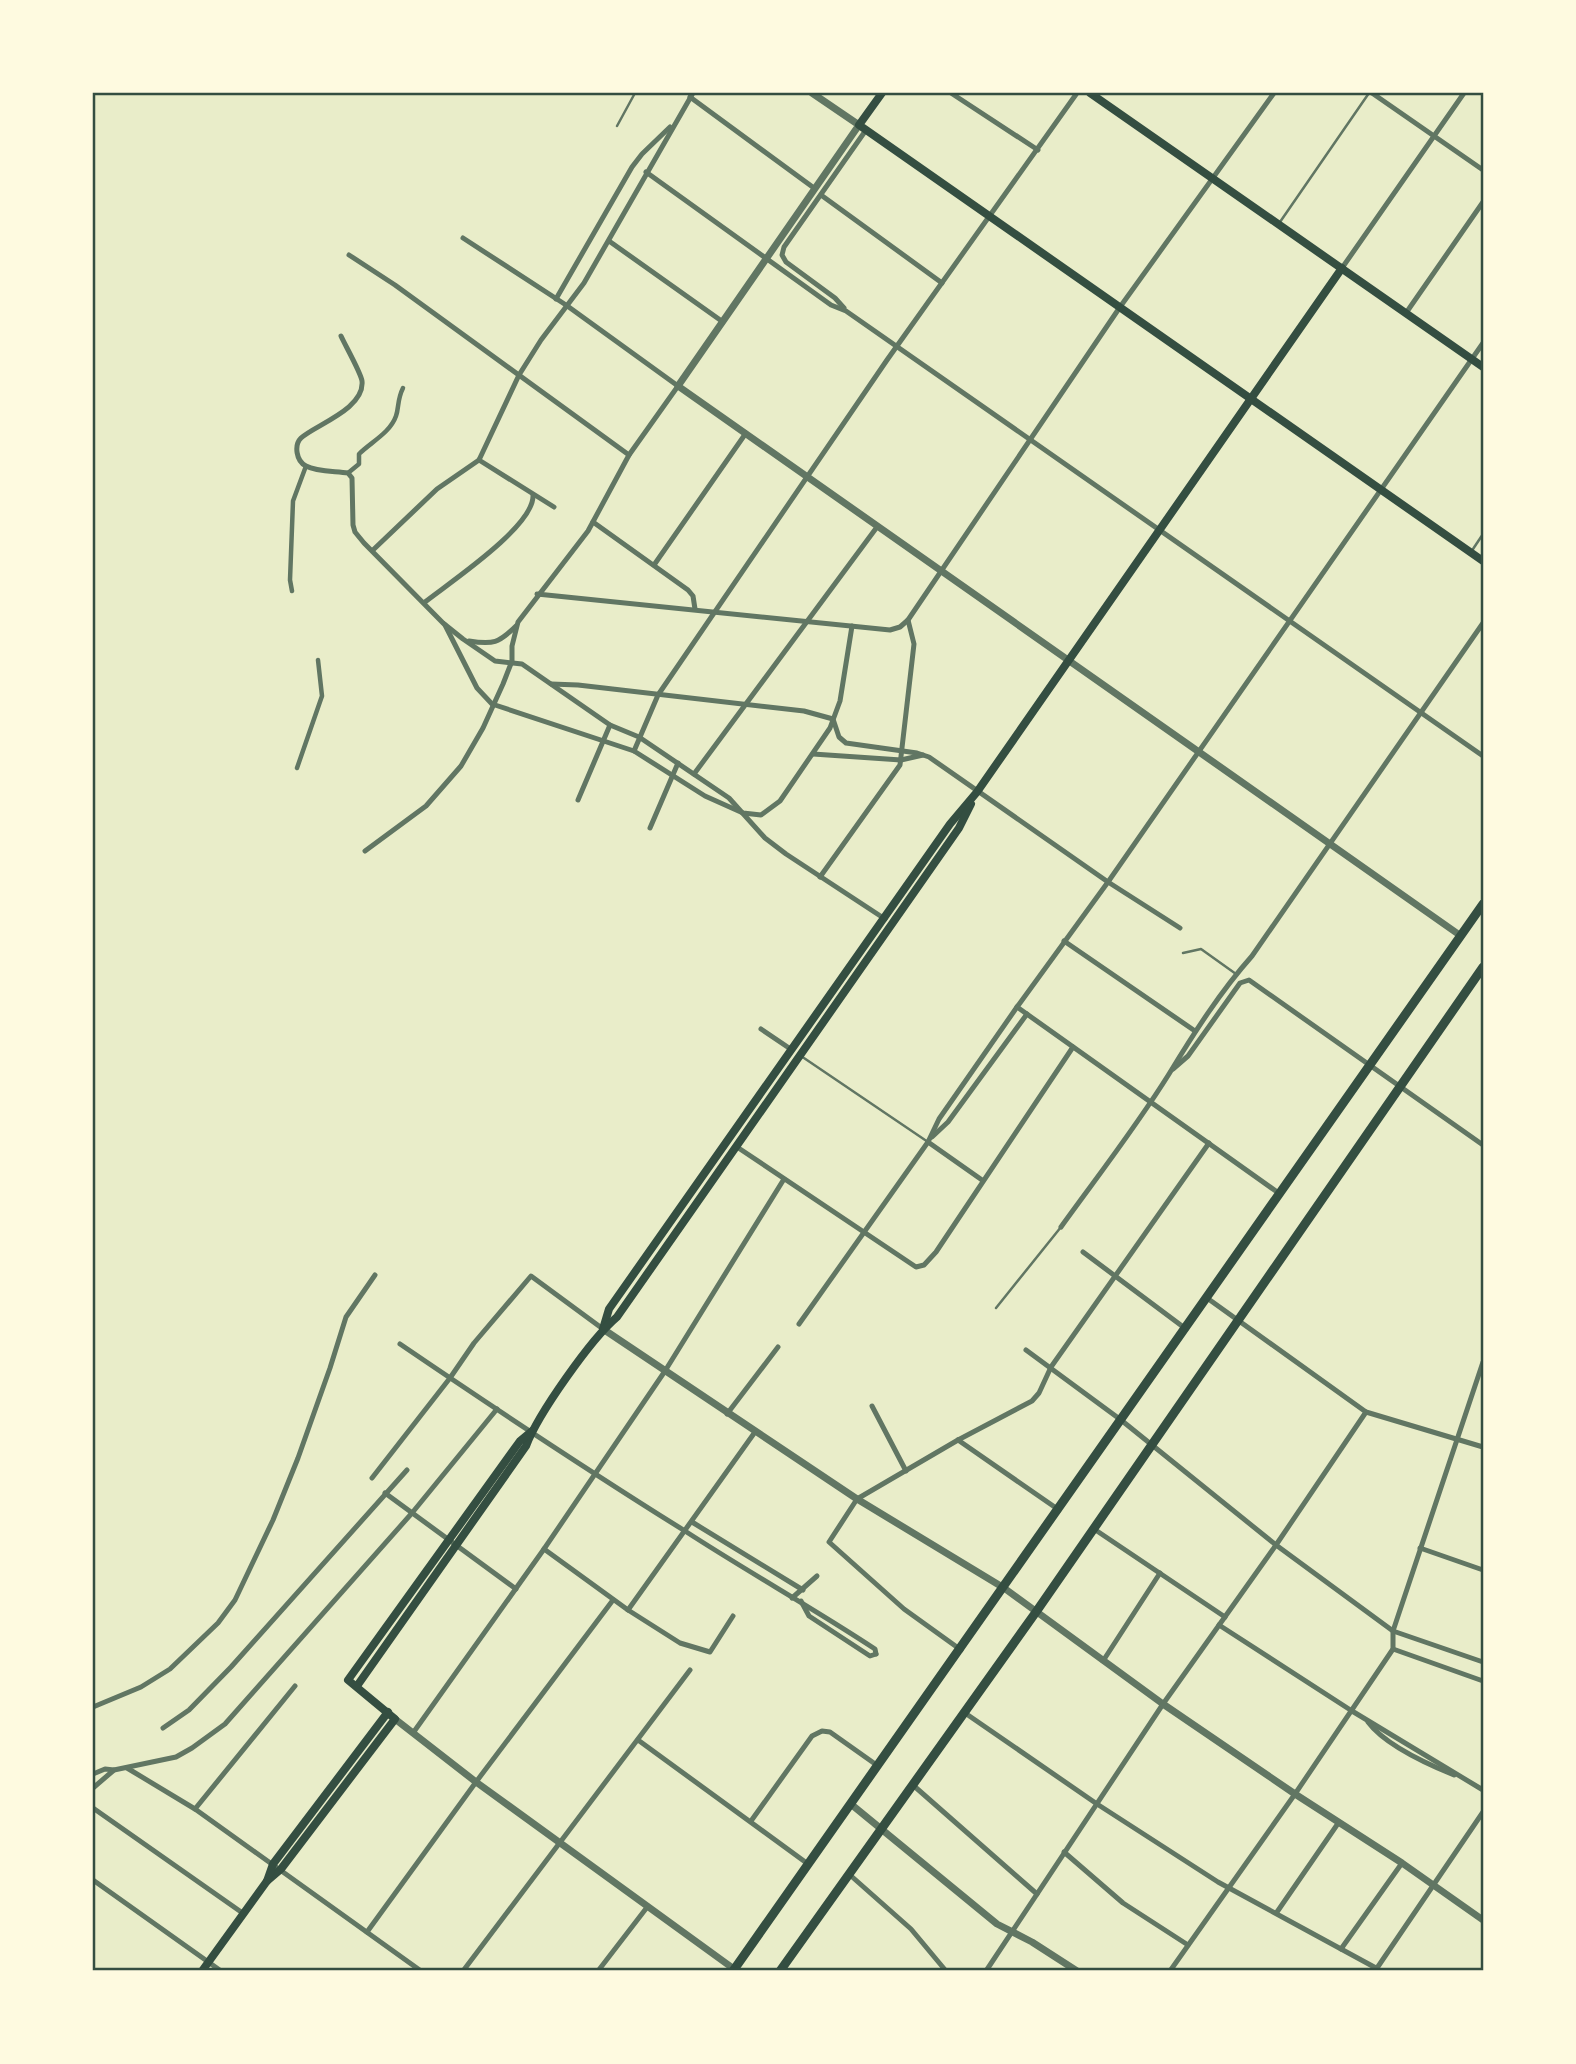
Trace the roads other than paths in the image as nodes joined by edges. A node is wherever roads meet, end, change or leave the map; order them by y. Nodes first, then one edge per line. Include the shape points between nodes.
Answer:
1 (635, 93) edge
2 (813, 93) edge
3 (882, 93) edge
4 (951, 93) edge
5 (1077, 93) edge
6 (1090, 93) edge
7 (1274, 93) edge
8 (1371, 93) edge
9 (1464, 93) edge
10 (692, 95) edge
11 (675, 122) junction
12 (617, 126) dead end
13 (863, 127) junction
14 (1434, 136) junction
15 (1038, 150) junction
16 (1483, 170) edge
17 (646, 172) junction
18 (1212, 178) junction
19 (814, 188) junction
20 (821, 195) junction
21 (1483, 202) edge
22 (990, 216) junction
23 (1278, 224) junction
24 (463, 238) dead end
25 (609, 241) junction
26 (349, 255) dead end
27 (766, 258) junction
28 (1342, 268) junction
29 (942, 283) junction
30 (556, 299) junction
31 (566, 305) junction
32 (1121, 307) junction
33 (846, 311) junction
34 (1406, 313) junction
35 (723, 322) junction
36 (341, 336) dead end
37 (1483, 343) edge
38 (896, 347) junction
39 (1472, 359) junction
40 (1483, 367) edge
41 (519, 375) junction
42 (678, 386) junction
43 (402, 388) dead end
44 (1251, 398) junction
45 (746, 433) junction
46 (1030, 439) junction
47 (629, 455) junction
48 (479, 460) junction
49 (306, 466) junction
50 (348, 473) junction
51 (807, 477) junction
52 (1381, 489) junction
53 (533, 495) junction
54 (554, 507) dead end
55 (593, 523) junction
56 (877, 527) junction
57 (1160, 531) junction
58 (1483, 534) edge
59 (373, 550) junction
60 (1471, 552) junction
61 (1483, 561) edge
62 (654, 565) junction
63 (940, 571) junction
64 (292, 591) dead end
65 (537, 594) junction
66 (425, 602) junction
67 (695, 609) junction
68 (714, 612) junction
69 (908, 620) junction
70 (1290, 621) junction
71 (807, 622) junction
72 (1483, 623) edge
73 (445, 624) junction
74 (516, 626) junction
75 (852, 626) junction
76 (463, 639) junction
77 (318, 660) dead end
78 (1069, 660) junction
79 (512, 661) junction
80 (551, 684) junction
81 (658, 695) junction
82 (492, 705) junction
83 (744, 705) junction
84 (1420, 713) junction
85 (833, 719) junction
86 (610, 725) junction
87 (639, 737) junction
88 (602, 741) junction
89 (634, 751) junction
90 (903, 751) junction
91 (1199, 751) junction
92 (813, 754) junction
93 (923, 755) junction
94 (1483, 756) edge
95 (901, 760) junction
96 (678, 763) junction
97 (297, 768) dead end
98 (694, 774) junction
99 (673, 777) junction
100 (977, 792) junction
101 (578, 800) dead end
102 (743, 813) junction
103 (650, 828) dead end
104 (1330, 842) junction
105 (365, 851) dead end
106 (820, 877) junction
107 (1108, 882) junction
108 (1483, 904) edge
109 (884, 919) junction
110 (1180, 928) dead end
111 (1461, 936) junction
112 (1064, 941) junction
113 (1183, 953) dead end
114 (1483, 967) edge
115 (1236, 974) junction
116 (1017, 1007) junction
117 (1027, 1014) junction
118 (761, 1029) dead end
119 (1195, 1031) junction
120 (1073, 1047) junction
121 (792, 1050) junction
122 (801, 1056) junction
123 (1372, 1064) junction
124 (1169, 1073) junction
125 (1402, 1086) junction
126 (1150, 1101) junction
127 (928, 1142) junction
128 (1209, 1143) junction
129 (1483, 1145) edge
130 (737, 1147) junction
131 (784, 1179) junction
132 (982, 1180) junction
133 (1280, 1194) junction
134 (1060, 1227) joint
135 (864, 1232) junction
136 (1083, 1252) dead end
137 (375, 1275) dead end
138 (1115, 1276) junction
139 (1207, 1298) junction
140 (996, 1308) dead end
141 (1239, 1322) junction
142 (799, 1324) dead end
143 (603, 1329) junction
144 (1186, 1329) junction
145 (400, 1344) dead end
146 (778, 1347) dead end
147 (1026, 1350) dead end
148 (1483, 1362) edge
149 (1051, 1367) junction
150 (665, 1371) junction
151 (450, 1378) junction
152 (872, 1406) dead end
153 (497, 1409) junction
154 (1366, 1412) junction
155 (727, 1414) junction
156 (1121, 1420) junction
157 (532, 1431) junction
158 (755, 1432) junction
159 (1457, 1438) junction
160 (958, 1440) junction
161 (1152, 1446) junction
162 (1483, 1447) edge
163 (408, 1470) dead end
164 (906, 1471) junction
165 (596, 1473) junction
166 (372, 1478) dead end
167 (385, 1493) junction
168 (857, 1499) junction
169 (1059, 1510) junction
170 (412, 1513) junction
171 (691, 1522) junction
172 (1094, 1529) junction
173 (685, 1531) junction
174 (453, 1544) junction
175 (1276, 1545) junction
176 (1420, 1548) junction
177 (544, 1549) junction
178 (1483, 1570) edge
179 (1160, 1573) junction
180 (817, 1576) dead end
181 (1004, 1588) junction
182 (516, 1589) junction
183 (803, 1590) junction
184 (792, 1598) junction
185 (613, 1600) junction
186 (801, 1601) junction
187 (628, 1610) junction
188 (1037, 1612) junction
189 (733, 1616) dead end
190 (1225, 1616) junction
191 (1219, 1625) junction
192 (1392, 1631) junction
193 (1393, 1649) junction
194 (961, 1650) junction
195 (1103, 1661) junction
196 (1483, 1662) edge
197 (690, 1670) dead end
198 (1483, 1681) edge
199 (295, 1686) dead end
200 (357, 1686) junction
201 (1163, 1704) junction
202 (93, 1707) edge
203 (1352, 1711) junction
204 (388, 1712) junction
205 (965, 1713) junction
206 (395, 1719) junction
207 (163, 1728) dead end
208 (413, 1733) junction
209 (638, 1740) junction
210 (878, 1767) junction
211 (126, 1768) junction
212 (114, 1770) junction
213 (93, 1774) edge
214 (476, 1782) junction
215 (914, 1786) junction
216 (93, 1788) edge
217 (1483, 1790) edge
218 (1295, 1794) junction
219 (1097, 1804) junction
220 (852, 1805) junction
221 (93, 1808) edge
222 (195, 1809) junction
223 (1483, 1812) edge
224 (751, 1821) junction
225 (1339, 1822) junction
226 (884, 1829) junction
227 (561, 1843) junction
228 (1065, 1852) junction
229 (1402, 1863) junction
230 (809, 1864) junction
231 (277, 1866) junction
232 (850, 1875) junction
233 (93, 1880) edge
234 (1434, 1884) junction
235 (1229, 1887) junction
236 (1037, 1894) junction
237 (648, 1906) junction
238 (1277, 1912) junction
239 (244, 1914) junction
240 (1483, 1920) edge
241 (367, 1932) junction
242 (1012, 1933) junction
243 (1188, 1945) junction
244 (1341, 1949) junction
245 (209, 1962) junction
246 (1376, 1970) edge
247 (202, 1971) edge
248 (221, 1971) edge
249 (421, 1971) edge
250 (463, 1971) edge
251 (598, 1971) edge
252 (735, 1971) edge
253 (780, 1971) edge
254 (946, 1971) edge
255 (986, 1971) edge
256 (1077, 1971) edge
257 (1170, 1971) edge

1 - 12 lane
2 - 13 street
3 - 13 main road
4 - 15 street
5 - 15 street
6 - 18 main road
7 - 18 street
8 - 14 street
8 - 23 lane
9 - 14 street
10 - 11 street
10 - 19 street
11 - 17 street
11 - 30 street via 632,167
13 - 19 street
13 - 20 street
13 - 22 main road
14 - 16 street
14 - 28 street
15 - 22 street
17 - 25 street
17 - 27 street
18 - 23 main road
18 - 32 street
19 - 27 street
20 - 29 street
20 - 33 street via 782,255
21 - 34 street
22 - 29 street
22 - 32 main road
23 - 28 main road
24 - 30 street
25 - 31 street
25 - 35 street
26 - 41 street
27 - 33 street
27 - 35 street
28 - 34 main road
28 - 44 main road
29 - 38 street
30 - 31 street
31 - 41 street
31 - 42 street
32 - 44 main road
32 - 46 street
33 - 38 street
34 - 39 main road
35 - 42 street
36 - 49 street via 362,381 343,412 297,443 300,461
37 - 39 street
38 - 46 street
38 - 51 street
39 - 40 main road
39 - 52 street
41 - 47 street
41 - 48 street
42 - 45 street
42 - 47 street
43 - 50 street via 397,416 384,434 359,454 359,464
44 - 52 main road
44 - 57 main road
45 - 51 street
45 - 62 street
46 - 57 street
46 - 63 street
47 - 55 street
48 - 53 street
48 - 59 street via 437,489
49 - 50 street
49 - 64 street via 293,501
50 - 59 street via 355,532
51 - 56 street
51 - 68 street
52 - 60 main road
52 - 70 street
53 - 54 street
53 - 66 street via 531,510 506,538
55 - 62 street
55 - 65 street
56 - 63 street
56 - 71 street
57 - 70 street
57 - 78 main road
58 - 60 lane
59 - 66 street
60 - 61 main road
62 - 67 street via 688,590
63 - 69 street
63 - 78 street
65 - 67 street
65 - 74 street
66 - 73 street
67 - 68 street
68 - 71 street
68 - 81 street
69 - 75 street via 890,630
69 - 90 street via 914,644
70 - 84 street
70 - 91 street
71 - 75 street
71 - 83 street
72 - 84 street
73 - 76 street
73 - 82 street via 477,688
74 - 76 street via 490,644
74 - 79 street
75 - 85 street
76 - 79 street via 495,661
77 - 97 street via 323,696
78 - 91 street
78 - 100 main road
79 - 80 street
79 - 82 street
80 - 81 street
80 - 86 street
81 - 83 street
81 - 87 street
82 - 88 street
82 - 105 street via 448,782 426,806
83 - 85 street
83 - 98 street
84 - 94 street
84 - 104 street
85 - 90 street via 846,743
85 - 92 street
86 - 87 street
86 - 88 street
87 - 89 street
87 - 96 street
88 - 89 street
88 - 101 street
89 - 99 street
90 - 93 street
90 - 95 street
91 - 104 street
91 - 107 street
92 - 95 street
92 - 102 street via 770,810
93 - 95 street
93 - 100 street
95 - 106 street
96 - 98 street
96 - 99 street
98 - 102 street via 729,797
99 - 102 street
99 - 103 street
100 - 107 street
100 - 109 main road
100 - 122 main road via 959,828
102 - 106 street via 765,838
104 - 111 street
104 - 115 street
106 - 109 street
107 - 110 street
107 - 112 street
108 - 111 main road
109 - 121 main road
111 - 123 main road
112 - 116 street
112 - 119 street
113 - 115 lane via 1201,949
114 - 125 main road
115 - 119 street
116 - 117 street
116 - 127 street
117 - 120 street
117 - 127 street via 948,1122
118 - 121 street
119 - 124 street
120 - 126 street
120 - 132 street
121 - 143 main road via 609,1309
122 - 127 lane
122 - 130 main road
123 - 124 street via 1250,980 1240,983 1188,1056
123 - 125 street
123 - 133 main road
124 - 126 street
125 - 129 street
125 - 141 main road
126 - 128 street
126 - 134 street
127 - 132 street
127 - 135 street
128 - 133 street
128 - 138 street
130 - 131 street
130 - 143 main road via 617,1317
131 - 135 street
131 - 150 street
132 - 135 street via 924,1265 916,1267
133 - 139 main road
134 - 140 lane
135 - 142 street
136 - 138 street
137 - 202 street via 346,1317 293,1470 235,1601 170,1669
138 - 144 street
138 - 149 street
139 - 141 street
139 - 144 main road
141 - 154 street
141 - 161 main road
143 - 150 street
143 - 151 street via 531,1276
143 - 157 main road
144 - 156 main road
145 - 151 street
146 - 155 street
147 - 149 street
148 - 159 street
149 - 156 street
149 - 160 street via 1032,1401
150 - 155 street
150 - 165 street
151 - 153 street
151 - 166 street
152 - 164 street
153 - 157 street
153 - 170 street
154 - 159 street
154 - 175 street
155 - 158 street
156 - 161 street
156 - 169 main road
157 - 165 street
157 - 174 main road via 520,1441
158 - 168 street
158 - 171 street
159 - 162 street
159 - 176 street
160 - 164 street
160 - 169 street
161 - 172 main road
161 - 175 street
163 - 167 street
164 - 168 street
165 - 173 street
165 - 177 street
167 - 170 street
167 - 207 street via 231,1667 189,1710
168 - 181 street
168 - 194 street via 829,1542 904,1608
169 - 181 main road
170 - 174 street
170 - 211 street via 225,1724 176,1756
171 - 173 street
171 - 183 street
172 - 179 street
172 - 188 main road
173 - 184 street
173 - 187 street
174 - 182 street
174 - 200 main road
174 - 200 main road via 348,1680
175 - 190 street
175 - 192 street
176 - 178 street
176 - 192 street
177 - 182 street
177 - 185 street
179 - 190 street
179 - 195 street
180 - 183 street
181 - 188 street
181 - 194 main road
182 - 208 street
183 - 184 street
184 - 186 street
185 - 187 street
185 - 214 street
186 - 186 street via 809,1616 870,1656 876,1654 875,1649
187 - 189 street via 680,1643 710,1652
188 - 195 street
188 - 205 main road
190 - 191 street
191 - 201 street
191 - 203 street
192 - 193 street
192 - 196 street
193 - 198 street
193 - 203 street
194 - 210 main road
195 - 201 street
197 - 209 street
199 - 222 street
200 - 204 main road
201 - 218 street
201 - 219 street
203 - 217 street
203 - 218 street
204 - 206 main road
204 - 231 main road
205 - 215 main road
205 - 219 street
206 - 208 street
206 - 231 main road
208 - 214 street
209 - 224 street
209 - 227 street
210 - 220 main road
210 - 224 street via 822,1731 812,1736
211 - 212 street
211 - 222 street
212 - 213 street
212 - 216 street
214 - 227 street
214 - 241 street
215 - 226 main road
215 - 236 street
218 - 225 street
218 - 235 street
219 - 228 street
219 - 235 street
220 - 226 street
220 - 230 main road
221 - 239 street
222 - 231 street
223 - 234 street
224 - 230 street
225 - 229 street
225 - 238 street
226 - 232 main road
226 - 242 street
227 - 237 street
227 - 250 street
228 - 236 street
228 - 243 street via 1123,1903
229 - 234 street
229 - 244 street
230 - 252 main road
231 - 239 main road
231 - 241 street
232 - 253 main road
232 - 254 street via 911,1929
233 - 245 street
234 - 240 street
234 - 246 street
235 - 238 street
235 - 243 street
236 - 242 street
237 - 251 street
237 - 252 street
238 - 244 street
239 - 245 main road
241 - 249 street
242 - 255 street
242 - 256 street
243 - 257 street
244 - 246 street
245 - 247 main road
245 - 248 street

